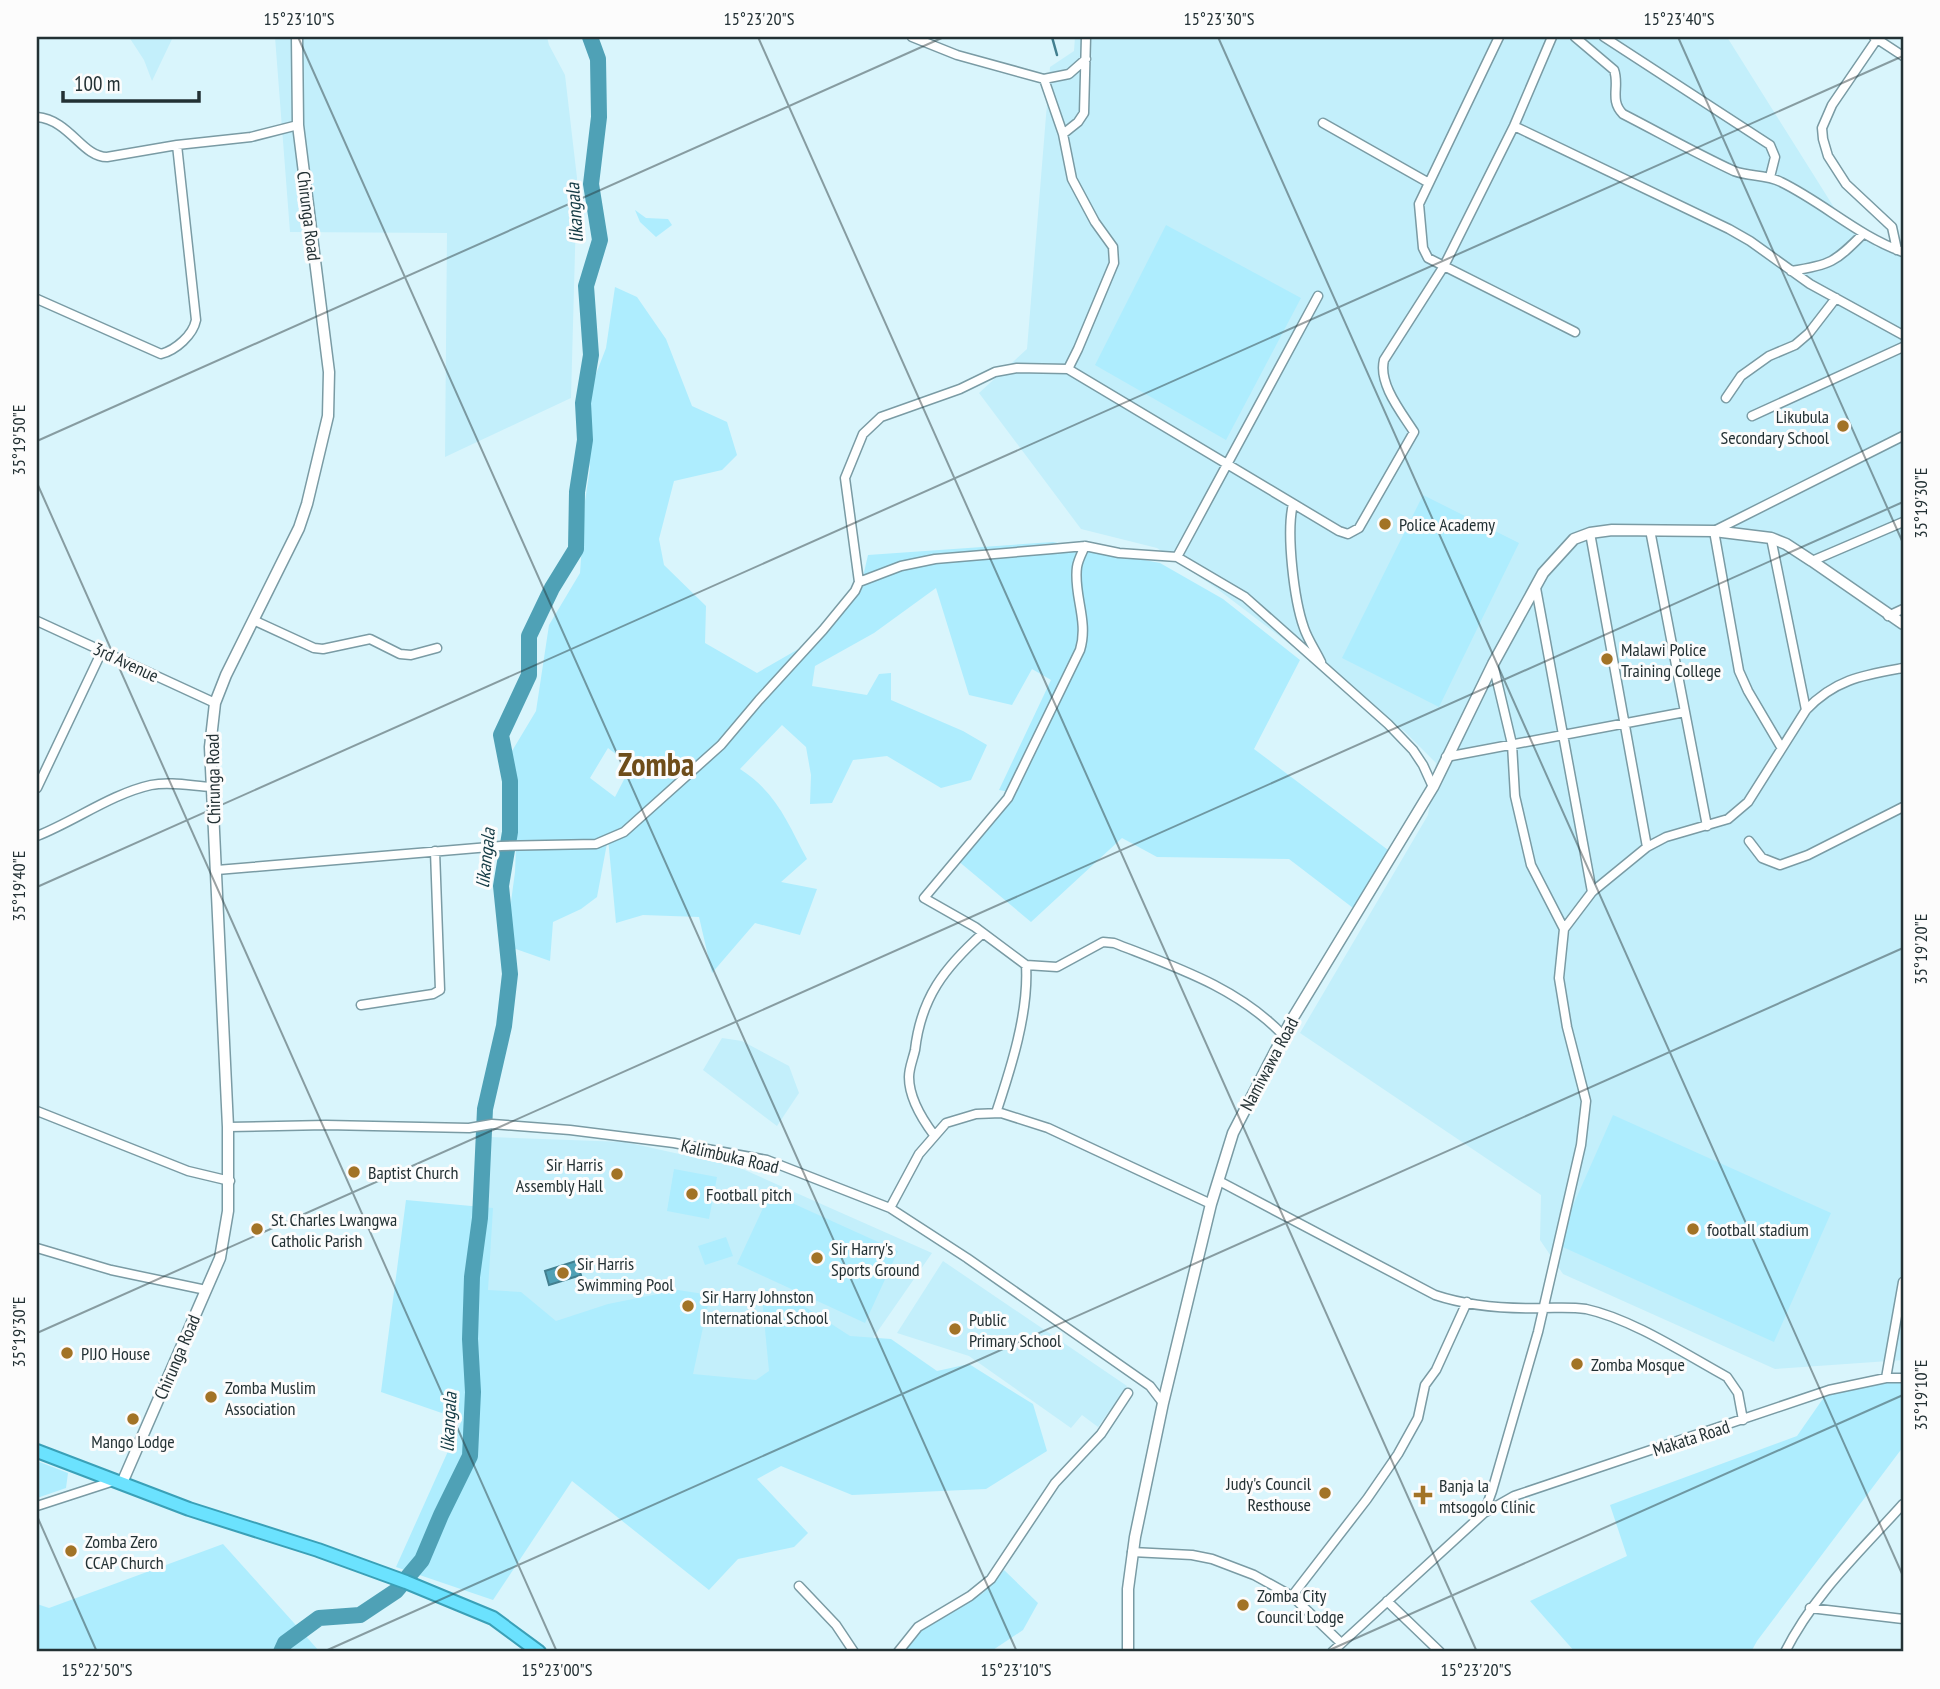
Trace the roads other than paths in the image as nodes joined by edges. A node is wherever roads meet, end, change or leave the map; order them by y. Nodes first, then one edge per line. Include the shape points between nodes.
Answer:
1 (297, 37) edge
2 (912, 37) edge
3 (1086, 37) edge
4 (1499, 37) edge
5 (1552, 37) edge
6 (1575, 37) edge
7 (1604, 37) edge
8 (1875, 38) edge
9 (1903, 56) edge
10 (1086, 59) junction
11 (1044, 79) junction
12 (37, 117) edge
13 (1323, 123) dead end
14 (298, 125) junction
15 (1514, 126) junction
16 (1063, 134) junction
17 (177, 145) junction
18 (1770, 177) junction
19 (1429, 183) junction
20 (1863, 234) junction
21 (1900, 251) edge
22 (1444, 266) junction
23 (1791, 271) junction
24 (1318, 296) dead end
25 (1836, 298) junction
26 (37, 299) edge
27 (1575, 332) dead end
28 (1903, 335) edge
29 (1903, 346) edge
30 (1068, 369) junction
31 (1726, 398) dead end
32 (1752, 416) dead end
33 (1903, 436) edge
34 (1226, 466) junction
35 (1293, 504) junction
36 (1903, 522) edge
37 (1650, 530) junction
38 (1714, 531) junction
39 (1590, 533) junction
40 (1771, 538) junction
41 (1085, 547) junction
42 (1177, 557) junction
43 (1812, 561) junction
44 (859, 582) junction
45 (1536, 588) junction
46 (1903, 609) edge
47 (1888, 616) junction
48 (253, 620) junction
49 (37, 621) edge
50 (1903, 624) edge
51 (437, 648) dead end
52 (102, 651) junction
53 (1493, 664) junction
54 (1324, 668) junction
55 (1903, 668) edge
56 (215, 703) junction
57 (1806, 710) junction
58 (1685, 712) junction
59 (1624, 723) junction
60 (1563, 735) junction
61 (1512, 744) junction
62 (1781, 747) junction
63 (1446, 757) junction
64 (211, 787) junction
65 (1433, 787) junction
66 (37, 788) edge
67 (1903, 807) edge
68 (1707, 826) junction
69 (37, 836) edge
70 (1749, 841) dead end
71 (1647, 846) junction
72 (436, 852) junction
73 (217, 870) junction
74 (1592, 892) junction
75 (1564, 929) junction
76 (983, 933) junction
77 (1026, 965) junction
78 (361, 1005) dead end
79 (1283, 1035) junction
80 (37, 1111) edge
81 (996, 1113) junction
82 (228, 1126) junction
83 (934, 1135) junction
84 (230, 1181) junction
85 (1219, 1181) junction
86 (1211, 1204) junction
87 (890, 1208) junction
88 (37, 1248) edge
89 (1903, 1282) edge
90 (206, 1290) junction
91 (1467, 1302) junction
92 (1544, 1308) junction
93 (1886, 1378) junction
94 (1903, 1378) edge
95 (1128, 1393) dead end
96 (1163, 1403) junction
97 (1743, 1420) junction
98 (37, 1451) edge
99 (118, 1482) junction
100 (1903, 1504) edge
101 (37, 1506) edge
102 (1484, 1513) junction
103 (1899, 1514) edge
104 (1132, 1552) junction
105 (799, 1586) dead end
106 (1292, 1596) junction
107 (1387, 1601) junction
108 (1810, 1608) junction
109 (1903, 1619) edge
110 (1341, 1643) junction
111 (539, 1652) edge
112 (855, 1652) edge
113 (898, 1652) edge
114 (1128, 1652) edge
115 (1332, 1652) edge
116 (1440, 1652) edge
117 (1785, 1652) edge

1 - 14 street, Chirunga Road
2 - 11 street via 957,55
3 - 10 street
4 - 19 street
5 - 15 street
6 - 18 street via 1614,70 1615,100 1623,114 1737,172
7 - 18 street via 1770,145 1775,157
8 - 9 street
8 - 21 street via 1832,105 1822,128 1823,139 1846,184 1892,227
10 - 11 street via 1069,74
10 - 16 street via 1084,113
11 - 16 street
12 - 17 street via 61,125 96,156
13 - 19 street
14 - 17 street via 251,137
14 - 48 street, Chirunga Road via 329,372 328,416 299,528
15 - 22 street
15 - 23 street via 1729,229
16 - 30 street via 1077,192 1115,254
17 - 26 street via 196,320 192,332 173,350 155,353
18 - 20 street
19 - 22 street via 1419,204 1423,248 1428,258
20 - 21 street
20 - 23 street via 1839,258
22 - 27 street
22 - 35 street via 1384,360 1391,393 1414,432 1359,528 1348,534 1339,531
23 - 25 street
24 - 34 street
25 - 28 street
25 - 31 street via 1809,333 1741,376
29 - 32 street
30 - 34 street
30 - 44 street via 995,372 881,417 863,434 845,478
33 - 38 street
34 - 35 street
34 - 42 street
35 - 54 street via 1291,542 1300,614
36 - 43 street
37 - 38 street
37 - 39 street
37 - 58 street
38 - 40 street
38 - 62 street via 1739,671
39 - 45 street, Namiwawa Road via 1574,539 1543,573
39 - 59 street
40 - 43 street
40 - 57 street
41 - 42 street
41 - 44 street via 934,559
41 - 76 street via 1076,568 1082,616 1080,650 1008,798 924,898
42 - 54 street via 1245,597
43 - 47 street
44 - 72 street via 726,741 624,832 582,846
45 - 53 street, Namiwawa Road
45 - 60 street
46 - 47 street
47 - 50 street
48 - 51 street via 314,648 370,639 400,654
48 - 56 street, Chirunga Road
49 - 52 street, 3rd Avenue
52 - 56 street, 3rd Avenue
52 - 66 street
53 - 61 street
53 - 63 street, Namiwawa Road
54 - 65 street via 1404,739
55 - 57 street via 1854,677 1818,697
56 - 64 street, Chirunga Road
57 - 62 street
58 - 59 street
58 - 68 street
59 - 60 street
59 - 71 street
60 - 61 street
60 - 74 street
61 - 63 street
61 - 75 street via 1515,796 1531,865
62 - 68 street via 1748,802 1728,819
63 - 65 street, Namiwawa Road
64 - 69 street via 152,785
64 - 73 street, Chirunga Road
65 - 79 street, Namiwawa Road
67 - 70 street via 1780,865 1762,858
68 - 71 street
71 - 74 street
72 - 73 street
72 - 78 street via 440,990 433,995
73 - 82 street, Chirunga Road
74 - 75 street
75 - 92 street via 1559,978 1586,1101 1581,1145
76 - 77 street
76 - 83 street via 943,975 923,1009 916,1033 911,1094
77 - 79 street via 1056,967 1103,942 1114,943 1235,995
77 - 81 street via 1016,1043
79 - 85 street, Namiwawa Road via 1233,1133
80 - 84 street via 188,1171
81 - 83 street via 953,1120
81 - 86 street via 1048,1128
82 - 84 street, Chirunga Road
82 - 87 street, Kalimbuka Road via 469,1128 492,1124 661,1141 767,1160
83 - 87 street
84 - 90 street, Chirunga Road via 224,1243
85 - 86 street, Namiwawa Road
85 - 91 street via 1435,1295
86 - 96 street, Namiwawa Road
87 - 96 street, Kalimbuka Road via 1150,1386
88 - 90 street via 111,1270
89 - 93 street
90 - 99 street, Chirunga Road
91 - 92 street
91 - 106 street via 1425,1385 1418,1418 1398,1454
92 - 97 street via 1560,1306 1614,1317 1727,1377 1738,1393
92 - 102 street
93 - 94 street, Makata Road
93 - 97 street, Makata Road via 1829,1390
95 - 113 street via 1101,1434 1055,1483 991,1579 918,1627
96 - 104 street, Namiwawa Road
97 - 102 street, Makata Road via 1514,1496
98 - 99 highway
99 - 101 street
99 - 111 highway via 451,1600 493,1618
100 - 103 street
102 - 107 street, Makata Road
103 - 108 street via 1840,1571
104 - 106 street via 1212,1559
104 - 114 street, Namiwawa Road
105 - 112 street
106 - 110 street
107 - 110 street, Makata Road
107 - 116 street
108 - 109 street
108 - 117 street
110 - 115 street, Makata Road

